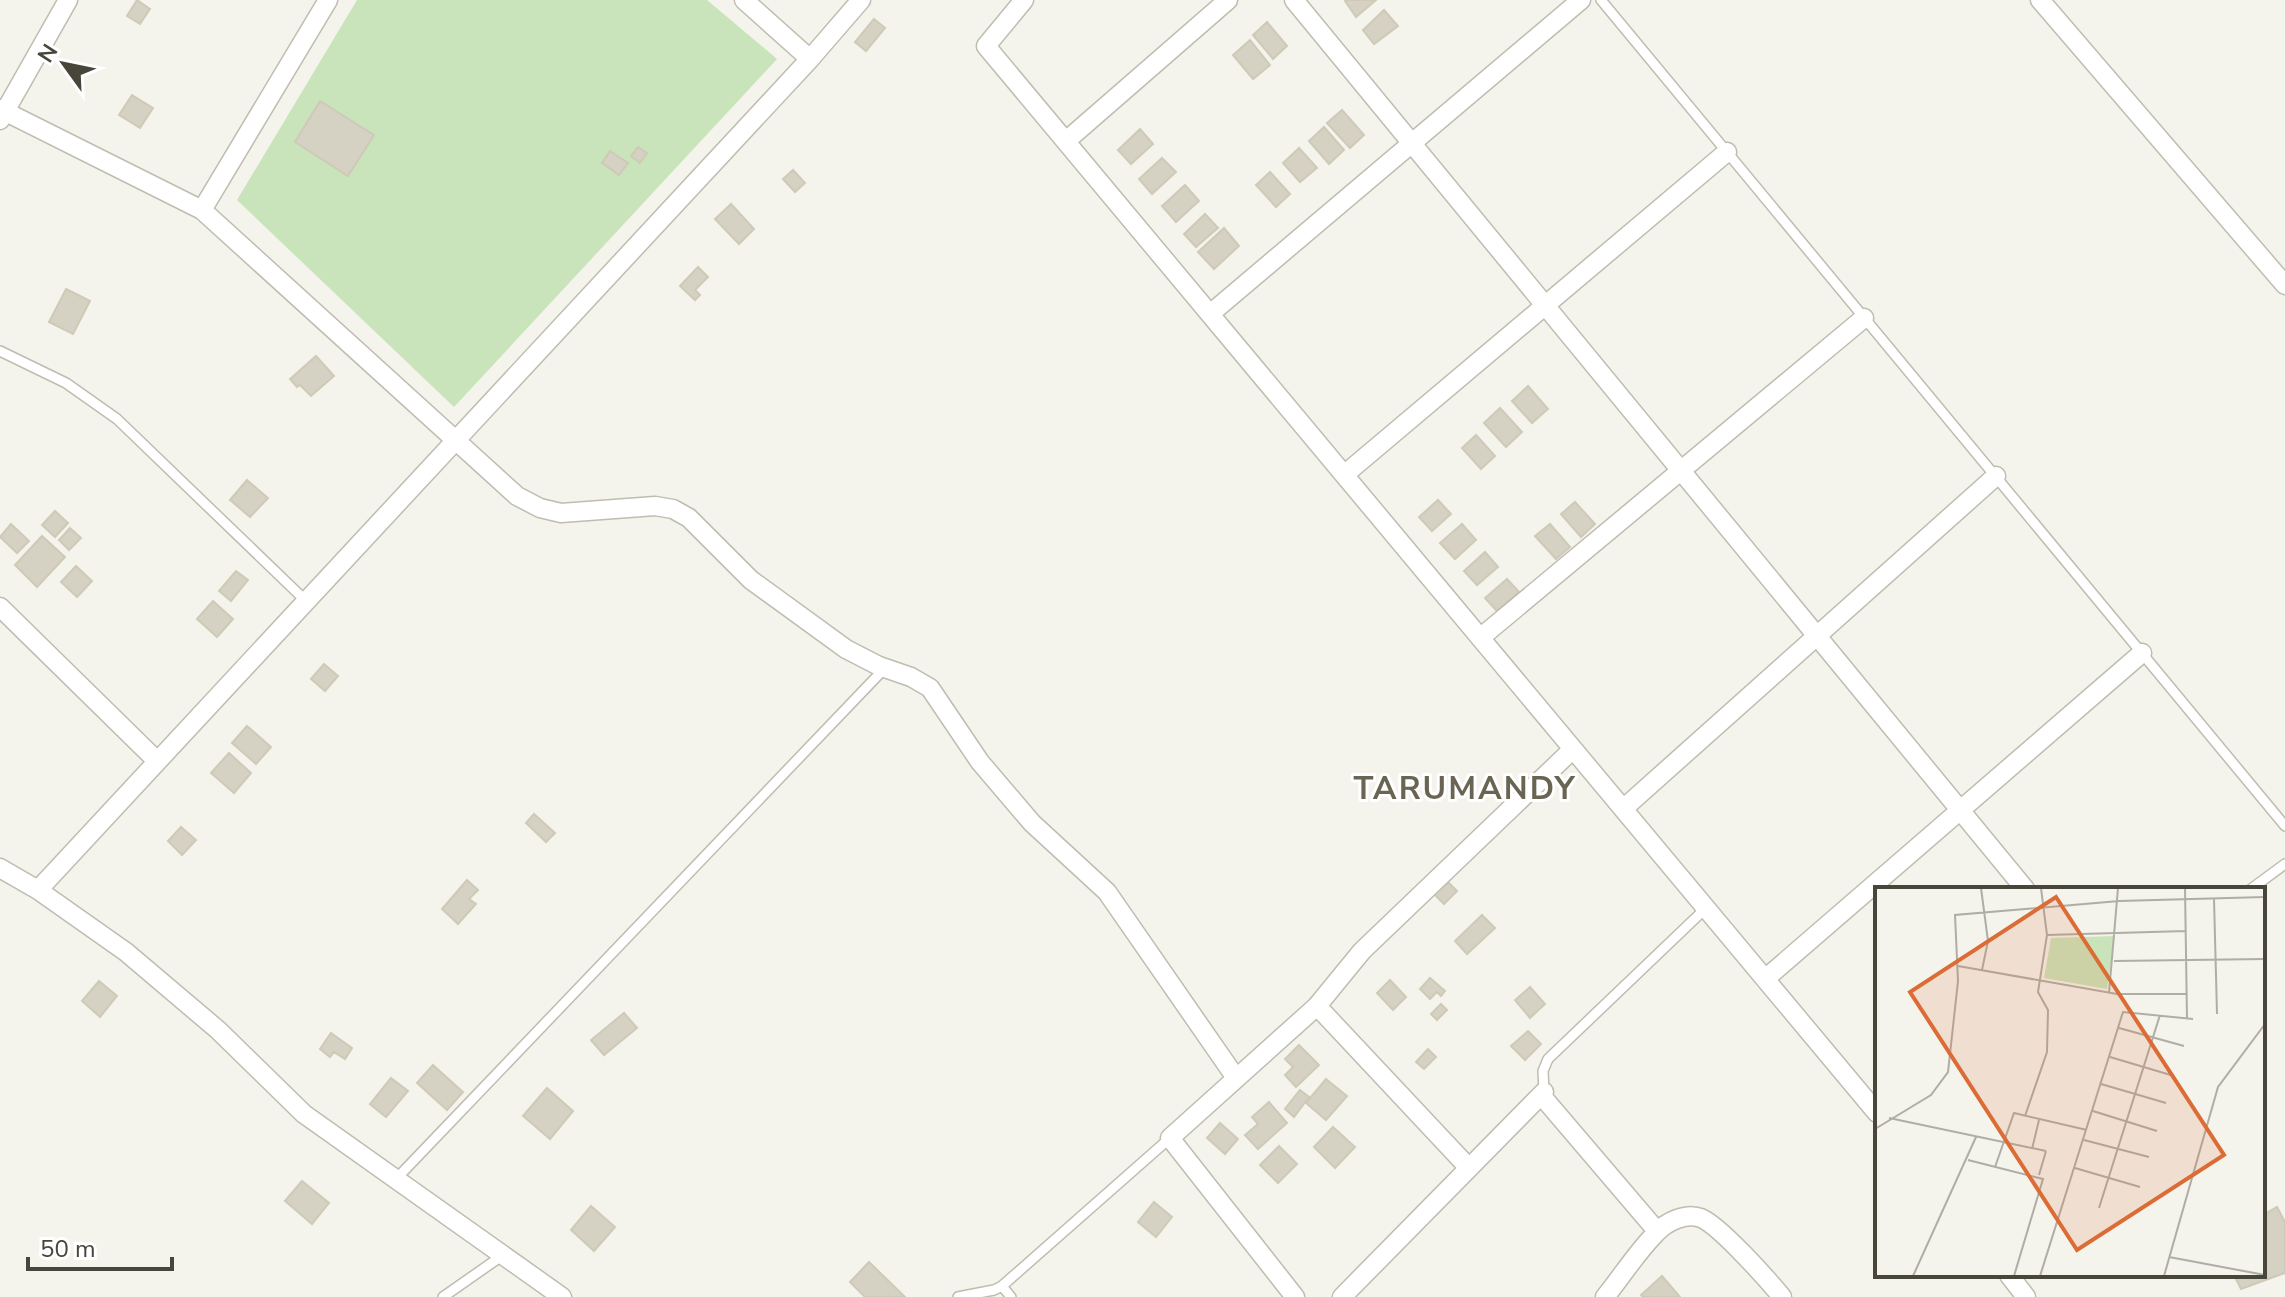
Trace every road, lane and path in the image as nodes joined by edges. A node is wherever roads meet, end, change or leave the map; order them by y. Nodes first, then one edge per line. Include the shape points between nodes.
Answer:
1 (68, 0) edge
2 (328, 0) edge
3 (744, 0) edge
4 (861, 0) edge
5 (1024, 0) edge
6 (1228, 0) edge
7 (1294, 0) edge
8 (1581, 0) edge
9 (1601, 0) edge
10 (2040, 0) edge
11 (810, 59) junction
12 (2, 113) edge
13 (1066, 141) junction
14 (1411, 143) junction
15 (1727, 152) junction
16 (202, 210) junction
17 (2285, 285) edge
18 (1545, 305) junction
19 (1210, 314) junction
20 (1864, 318) junction
21 (0, 351) edge
22 (456, 440) junction
23 (1681, 471) junction
24 (1344, 475) junction
25 (1996, 476) junction
26 (306, 601) junction
27 (0, 607) edge
28 (1817, 636) junction
29 (1480, 638) junction
30 (2142, 653) junction
31 (884, 668) junction
32 (1573, 749) junction
33 (157, 761) junction
34 (1623, 809) junction
35 (1960, 810) junction
36 (2285, 826) edge
37 (2285, 864) edge
38 (0, 868) edge
39 (2023, 887) edge
40 (2254, 887) edge
41 (38, 890) junction
42 (1706, 908) junction
43 (1765, 979) junction
44 (1317, 1006) junction
45 (1236, 1078) junction
46 (1543, 1093) junction
47 (1875, 1111) edge
48 (1170, 1138) junction
49 (1469, 1168) junction
50 (397, 1178) junction
51 (1657, 1231) junction
52 (503, 1255) junction
53 (2011, 1277) edge
54 (1002, 1286) junction
55 (443, 1297) edge
56 (562, 1297) edge
57 (958, 1297) edge
58 (1011, 1297) edge
59 (1295, 1297) edge
60 (1342, 1297) edge
61 (1605, 1297) edge
62 (1782, 1297) edge
63 (2026, 1297) edge

1 - 12 street
2 - 16 street
3 - 11 street
4 - 11 street
5 - 13 street via 986,46
6 - 13 street
7 - 14 street
8 - 14 street
9 - 15 lane
10 - 17 street
11 - 22 street
12 - 16 street
13 - 19 street
14 - 18 street
14 - 19 street
15 - 18 street
15 - 20 lane
16 - 22 street
18 - 23 street
18 - 24 street
19 - 24 street
20 - 23 street
20 - 25 lane
21 - 26 lane via 66,383 117,419
22 - 26 street
22 - 31 street via 517,496 540,508 561,513 673,509 689,518 751,580 846,649
23 - 28 street
23 - 29 street
24 - 29 street
25 - 28 street
25 - 30 lane
26 - 33 street
27 - 33 street
28 - 34 street
28 - 35 street
29 - 32 street
30 - 35 street
30 - 36 lane
31 - 45 street via 930,688 980,762 1032,823 1107,892
31 - 50 lane
32 - 34 street
32 - 44 street via 1362,951
33 - 41 street
34 - 42 street
35 - 39 street
35 - 43 street
37 - 40 lane
38 - 41 street
41 - 50 street via 126,952 218,1030 304,1114
42 - 43 street
42 - 46 lane via 1548,1059
43 - 47 street
44 - 45 street
44 - 49 street
45 - 48 street
46 - 49 street
46 - 51 street
48 - 54 lane
48 - 59 street
49 - 60 street
50 - 52 street
51 - 61 street
51 - 62 street via 1680,1218 1701,1218
52 - 55 lane
52 - 56 street
53 - 63 street
54 - 57 lane
54 - 58 lane

